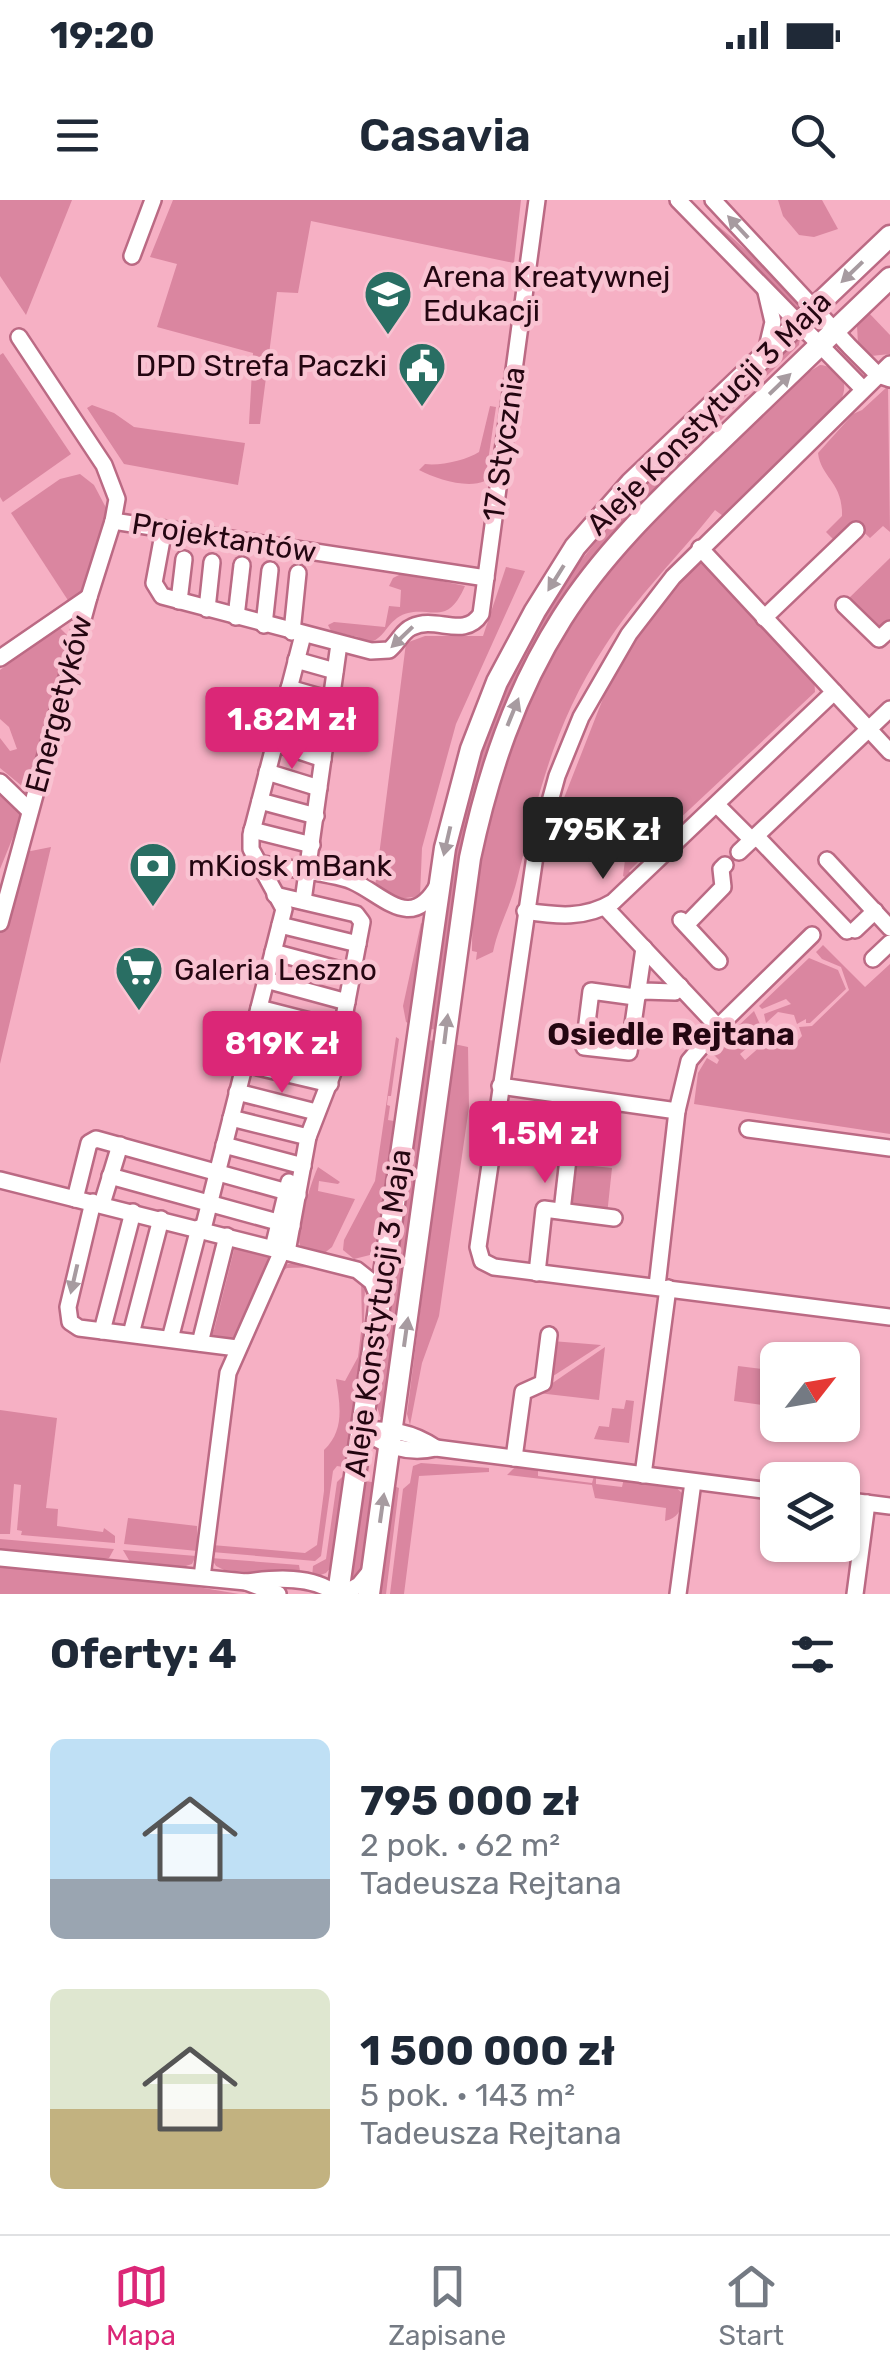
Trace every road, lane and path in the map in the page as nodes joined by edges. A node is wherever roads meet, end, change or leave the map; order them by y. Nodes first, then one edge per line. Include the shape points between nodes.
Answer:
1 (153, 200) edge
2 (537, 200) edge
3 (678, 200) edge
4 (709, 200) edge
5 (692, 214) junction
6 (890, 236) edge
7 (132, 256) dead end
8 (890, 278) edge
9 (765, 288) junction
10 (807, 315) junction
11 (18, 337) dead end
12 (828, 338) junction
13 (765, 354) junction
14 (886, 373) edge
15 (864, 389) junction
16 (113, 522) junction
17 (164, 529) junction
18 (856, 530) dead end
19 (700, 548) junction
20 (184, 559) dead end
21 (212, 562) dead end
22 (242, 565) dead end
23 (270, 570) dead end
24 (298, 573) dead end
25 (486, 578) junction
26 (89, 597) junction
27 (179, 601) junction
28 (844, 604) dead end
29 (207, 609) junction
30 (236, 617) junction
31 (764, 618) junction
32 (264, 624) junction
33 (890, 630) edge
34 (298, 634) junction
35 (339, 644) junction
36 (0, 658) edge
37 (296, 660) junction
38 (335, 671) junction
39 (289, 688) junction
40 (834, 692) junction
41 (331, 700) junction
42 (890, 709) edge
43 (281, 718) junction
44 (868, 729) junction
45 (327, 731) junction
46 (275, 743) junction
47 (890, 752) edge
48 (323, 759) junction
49 (267, 772) junction
50 (0, 782) edge
51 (320, 788) junction
52 (260, 801) junction
53 (717, 805) junction
54 (30, 811) junction
55 (316, 816) junction
56 (252, 830) junction
57 (752, 840) junction
58 (312, 845) junction
59 (827, 860) dead end
60 (258, 863) junction
61 (725, 865) dead end
62 (308, 874) junction
63 (440, 881) junction
64 (275, 894) junction
65 (303, 901) junction
66 (605, 907) junction
67 (525, 911) junction
68 (875, 911) junction
69 (0, 923) edge
70 (280, 924) junction
71 (890, 928) edge
72 (812, 935) dead end
73 (890, 942) edge
74 (358, 944) junction
75 (644, 948) junction
76 (273, 952) junction
77 (873, 959) dead end
78 (719, 961) dead end
79 (352, 973) junction
80 (266, 980) junction
81 (680, 986) junction
82 (635, 996) junction
83 (347, 1002) junction
84 (259, 1008) junction
85 (718, 1026) junction
86 (342, 1030) junction
87 (252, 1035) junction
88 (336, 1057) junction
89 (244, 1064) junction
90 (330, 1084) junction
91 (500, 1086) junction
92 (237, 1092) junction
93 (677, 1110) junction
94 (316, 1112) junction
95 (231, 1118) junction
96 (748, 1129) dead end
97 (308, 1138) junction
98 (224, 1144) junction
99 (120, 1145) junction
100 (890, 1148) edge
101 (568, 1159) dead end
102 (298, 1165) junction
103 (216, 1174) junction
104 (110, 1176) junction
105 (0, 1180) edge
106 (292, 1194) junction
107 (75, 1199) junction
108 (210, 1203) junction
109 (97, 1204) junction
110 (562, 1211) junction
111 (133, 1212) junction
112 (614, 1218) dead end
113 (162, 1219) junction
114 (286, 1225) junction
115 (201, 1229) junction
116 (227, 1236) junction
117 (388, 1242) junction
118 (281, 1250) junction
119 (357, 1270) junction
120 (537, 1272) junction
121 (662, 1287) junction
122 (380, 1301) junction
123 (890, 1317) edge
124 (102, 1331) junction
125 (131, 1334) junction
126 (549, 1335) dead end
127 (170, 1339) junction
128 (200, 1343) junction
129 (237, 1348) junction
130 (361, 1430) junction
131 (391, 1438) junction
132 (514, 1458) junction
133 (643, 1474) junction
134 (693, 1482) junction
135 (760, 1490) edge
136 (860, 1502) edge
137 (867, 1503) junction
138 (890, 1506) edge
139 (0, 1558) edge
140 (343, 1558) junction
141 (374, 1568) junction
142 (202, 1576) junction
143 (246, 1582) junction
144 (316, 1583) junction
145 (278, 1594) edge
146 (339, 1594) edge
147 (370, 1594) edge
148 (678, 1594) edge
149 (855, 1594) edge

1 - 7 street
2 - 25 street, 17 Stycznia
3 - 5 street
4 - 5 street
10 -> 4 street
5 - 9 street
6 -> 10 main road, Aleje Konstytucji 3 Maja
8 - 12 main road, Aleje Konstytucji 3 Maja
9 - 10 street
9 - 13 street via 773,322
10 - 12 street
10 - 13 main road, Aleje Konstytucji 3 Maja
11 - 16 street, Projektantów via 108,472 116,499
12 - 14 street
12 - 15 street
131 -> 12 main road, Aleje Konstytucji 3 Maja via 468,875 494,760 540,655 602,562
13 -> 63 main road, Aleje Konstytucji 3 Maja via 631,482 574,547 534,611 471,749
14 - 15 street
15 - 19 street
16 - 17 street, Projektantów
16 - 26 street, Energetyków
17 - 25 street, Projektantów
17 - 27 street via 154,583 162,596
18 - 31 street
19 - 31 street
19 - 67 street via 628,634 581,717 544,821
20 - 27 street
21 - 29 street
22 - 30 street
23 - 32 street
24 - 34 street
25 -> 35 street, 17 Stycznia via 481,614 472,624 412,626 382,651
26 - 36 street, Energetyków
26 - 54 street, Energetyków
27 - 29 street
28 - 33 street via 880,639
29 - 30 street
30 - 32 street
31 - 40 street
32 - 34 street
34 - 35 street
34 - 37 street
35 - 38 street
37 - 38 street
37 - 39 street
38 - 41 street
39 - 41 street
39 - 43 street
40 - 44 street
40 - 53 street
41 - 45 street
42 - 44 street
43 - 45 street
43 - 46 street
44 - 47 street
44 - 57 street
45 - 48 street
46 - 48 street
46 - 49 street
48 - 51 street
49 - 51 street
49 - 52 street
50 - 54 street, Energetyków
51 - 55 street
52 - 55 street
52 - 56 street
53 - 57 street
53 - 66 street
54 - 69 street, Energetyków
55 - 58 street
56 - 58 street
56 - 60 street
57 - 68 street via 845,931
58 - 62 street
59 - 68 street
60 - 62 street
60 - 64 street
61 - 78 street via 723,887 682,921
62 - 63 street via 350,880 384,903 411,909
62 - 65 street
63 - 117 main road, Aleje Konstytucji 3 Maja
64 - 65 street
64 - 70 street via 284,909
65 - 74 street via 354,913 362,922
66 - 67 street via 559,916
66 - 75 street
67 - 91 street
68 - 71 street
70 - 74 street
70 - 76 street
72 - 85 street
73 - 77 street
74 - 79 street
75 - 81 street
75 - 82 street
76 - 79 street
76 - 80 street
79 - 83 street
80 - 83 street
80 - 84 street
81 - 82 street
81 - 85 street
82 - 82 street via 590,992 584,1047 628,1052
83 - 86 street
84 - 86 street
84 - 87 street
85 - 93 street via 689,1062
86 - 88 street
87 - 88 street
87 - 89 street
88 - 90 street
89 - 90 street
89 - 92 street
90 - 94 street
91 - 93 street
91 - 120 street via 478,1247 487,1264
92 - 94 street
92 - 95 street
93 - 121 street
94 - 97 street
95 - 97 street
95 - 98 street
96 - 100 street
97 - 102 street
98 - 102 street
98 - 103 street
99 - 103 street
99 - 104 street
99 - 107 street via 91,1141
101 - 110 street
102 - 106 street
103 - 106 street
103 - 108 street
104 - 108 street
104 - 109 street
105 - 107 street
106 - 114 street
107 - 109 street
108 - 114 street
108 - 115 street
109 - 111 street
109 -> 124 street via 67,1312 78,1328
110 - 112 street
110 - 120 street via 544,1209
111 - 113 street
111 - 124 street
113 - 115 street
113 - 125 street
114 - 118 street
115 - 116 street
115 - 127 street
116 - 118 street
116 - 128 street
117 - 119 street via 375,1263
117 - 122 main road, Aleje Konstytucji 3 Maja
118 - 119 street
118 - 129 street
119 - 122 street
120 - 121 street
121 - 123 street
121 - 133 street
122 - 130 main road, Aleje Konstytucji 3 Maja
124 - 125 street
125 - 127 street
126 - 132 street via 543,1383 523,1392
127 - 128 street
128 - 129 street
129 - 142 street via 226,1382
130 - 131 street
130 - 140 main road, Aleje Konstytucji 3 Maja
131 - 132 street
141 -> 131 main road, Aleje Konstytucji 3 Maja
132 - 133 street
133 - 134 street
134 - 135 street
134 - 148 street
136 - 137 street
137 - 138 street
137 - 149 street
139 - 142 street
140 - 144 street via 332,1576
140 - 146 main road, Aleje Konstytucji 3 Maja
141 - 146 street
141 - 147 main road, Aleje Konstytucji 3 Maja
142 - 143 street
143 - 144 street
143 - 145 street
144 - 146 street

